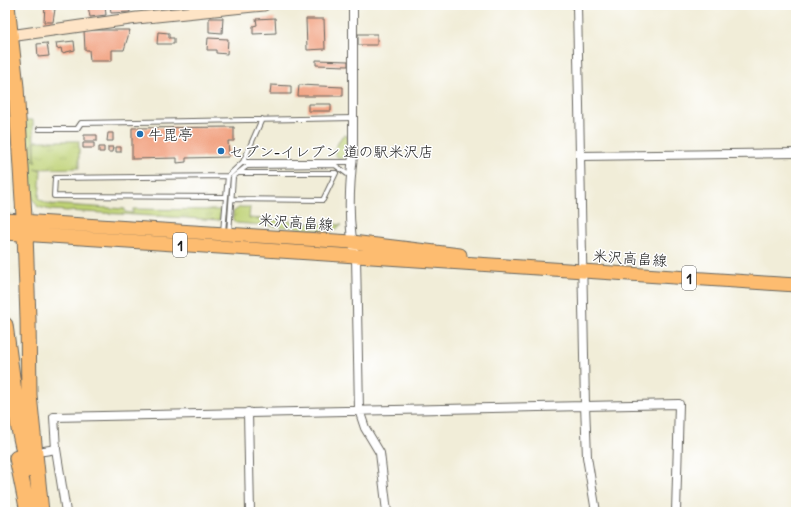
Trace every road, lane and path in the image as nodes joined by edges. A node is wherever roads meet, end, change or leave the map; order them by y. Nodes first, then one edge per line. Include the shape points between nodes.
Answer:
1 (7, 5) edge
2 (264, 5) edge
3 (353, 5) edge
4 (578, 5) edge
5 (17, 35) dead end
6 (352, 118) junction
7 (262, 119) junction
8 (39, 129) dead end
9 (796, 153) edge
10 (581, 156) junction
11 (243, 162) junction
12 (353, 162) junction
13 (238, 174) junction
14 (228, 176) junction
15 (350, 176) junction
16 (226, 197) junction
17 (232, 199) junction
18 (5, 220) edge
19 (24, 227) junction
20 (5, 233) edge
21 (226, 233) junction
22 (352, 242) junction
23 (356, 257) junction
24 (582, 271) junction
25 (796, 285) edge
26 (5, 325) edge
27 (5, 391) edge
28 (584, 405) junction
29 (359, 410) junction
30 (248, 412) junction
31 (56, 449) junction
32 (44, 451) dead end
33 (28, 512) edge
34 (38, 512) edge
35 (41, 512) edge
36 (66, 512) edge
37 (250, 512) edge
38 (387, 512) edge
39 (596, 512) edge
40 (676, 512) edge

1 - 19 highway via 16,87
2 - 5 street via 137,18
3 - 6 street
4 - 10 street
6 - 7 lane
6 - 12 street
7 - 8 lane via 81,123 77,129
7 - 11 lane
9 - 10 street
10 - 24 street
11 - 12 lane
11 - 14 lane
12 - 15 street
13 - 15 lane via 247,166 335,165
13 - 17 lane via 233,177
13 - 17 lane via 336,173 323,200
14 - 16 lane
14 - 16 lane via 55,178 54,196
15 - 22 street
16 - 21 lane
17 - 21 lane
18 - 19 main road, 米沢高畠線 / 1
19 - 20 main road, 米沢高畠線 / 1
19 - 21 main road, 米沢高畠線 / 1
19 - 23 main road, 米沢高畠線 / 1
19 - 35 highway via 29,395
21 - 22 main road, 米沢高畠線 / 1
22 - 23 street
22 - 24 main road, 米沢高畠線 / 1
23 - 24 main road, 米沢高畠線 / 1
23 - 29 street
24 - 25 main road, 米沢高畠線 / 1
24 - 28 street
26 - 34 highway via 19,429
27 - 33 highway
28 - 29 street
28 - 39 street via 587,457
28 - 40 street via 679,404
29 - 30 street
29 - 38 street via 365,428 380,453
30 - 31 street via 54,417
30 - 37 street
31 - 32 street
31 - 36 street

